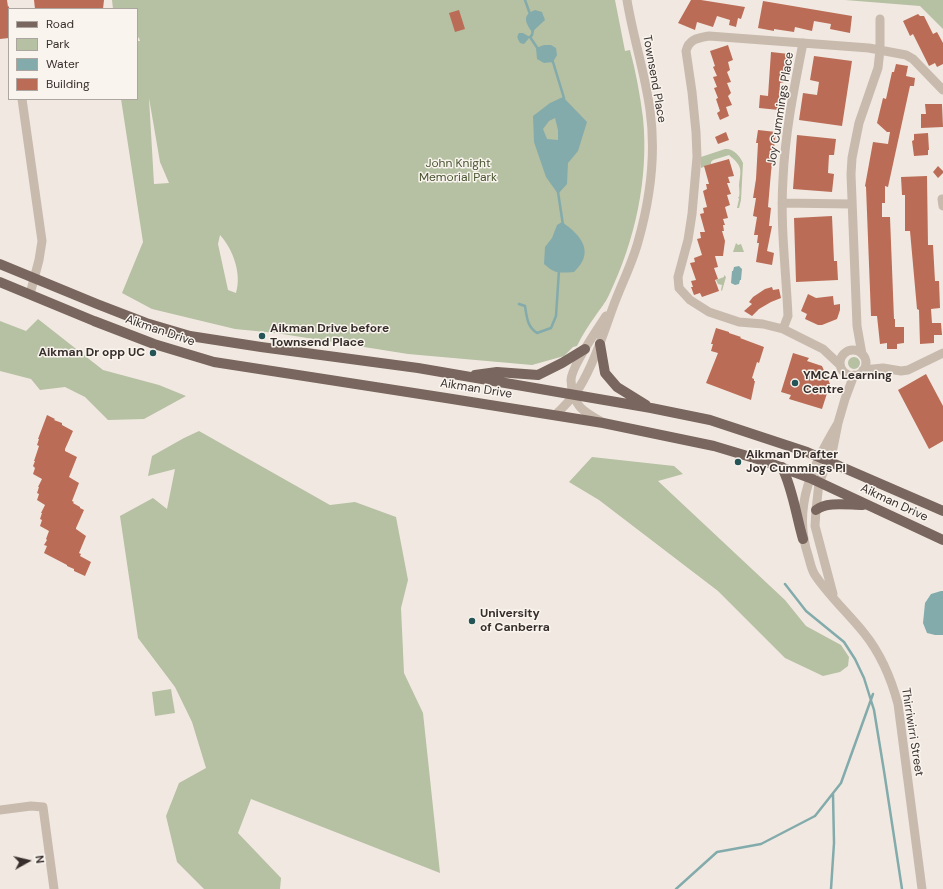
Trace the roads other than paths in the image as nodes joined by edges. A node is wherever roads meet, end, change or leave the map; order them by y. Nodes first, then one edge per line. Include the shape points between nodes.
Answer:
1 (627, 0) edge
2 (880, 19) dead end
3 (803, 43) junction
4 (880, 50) junction
5 (943, 90) edge
6 (22, 100) edge
7 (942, 199) edge
8 (782, 203) junction
9 (851, 204) junction
10 (943, 206) edge
11 (0, 264) edge
12 (34, 278) junction
13 (0, 282) edge
14 (30, 294) junction
15 (615, 301) junction
16 (857, 326) junction
17 (783, 329) junction
18 (600, 344) junction
19 (585, 349) junction
20 (822, 349) junction
21 (847, 352) junction
22 (943, 352) edge
23 (863, 356) junction
24 (842, 368) junction
25 (883, 368) junction
26 (859, 373) junction
27 (463, 376) junction
28 (574, 395) junction
29 (845, 399) junction
30 (651, 408) junction
31 (555, 415) junction
32 (603, 423) junction
33 (824, 459) junction
34 (782, 468) junction
35 (810, 478) junction
36 (820, 483) junction
37 (867, 505) junction
38 (816, 510) junction
39 (943, 511) edge
40 (803, 539) junction
41 (943, 540) edge
42 (834, 597) junction
43 (0, 810) edge
44 (54, 889) edge
45 (922, 889) edge

1 - 15 street, Townsend Place via 650,111 652,168 638,242
2 - 4 street
3 - 4 street, Joy Cummings Place
3 - 8 street, Joy Cummings Place via 788,125
3 - 17 street, Joy Cummings Place via 709,36 692,40 686,51 697,157 691,223 678,286 693,302 716,315
4 - 5 street, Joy Cummings Place via 906,55 913,59
4 - 9 street via 878,68 856,134 851,174
6 - 12 street via 42,241
7 - 10 street
8 - 9 street
8 - 17 street, Joy Cummings Place via 788,316
9 - 16 street
11 - 12 main road, Aikman Drive
12 - 14 street
12 - 27 main road, Aikman Drive via 146,323 190,336
13 - 14 main road, Aikman Drive
14 - 31 main road, Aikman Drive via 154,344 227,365
15 - 18 street, Townsend Place
15 - 19 street, Townsend Place
16 - 21 street
16 - 23 street
17 - 20 street, Joy Cummings Place
18 - 28 street, Townsend Place
18 - 30 main road via 605,373 617,387
19 - 27 main road via 538,375 497,372
19 - 28 street, Townsend Place via 570,380
20 - 21 street, Joy Cummings Place
20 - 24 street, Joy Cummings Place
21 - 23 street, Joy Cummings Place via 856,350
21 - 24 street via 840,361
22 - 25 street, Joy Cummings Place via 908,370
23 - 25 street, Joy Cummings Place
23 - 26 street via 865,364
24 - 26 street, Joy Cummings Place via 847,374
24 - 29 street
25 - 26 street, Joy Cummings Place
26 - 29 street
27 - 28 main road, Aikman Drive
28 - 30 main road, Aikman Drive
28 - 31 street, Townsend Place
28 - 32 street, Townsend Place via 581,408
29 - 33 street via 833,448
30 - 33 main road, Aikman Drive via 710,420
31 - 32 main road, Aikman Drive
32 - 34 main road, Aikman Drive via 714,446
33 - 35 street
33 - 36 street, Thirriwirri Street
33 - 39 main road, Aikman Drive
34 - 35 main road, Aikman Drive
34 - 40 main road via 791,488
35 - 36 main road, Aikman Drive
35 - 40 street, Thirriwirri Street via 805,489
36 - 37 main road, Aikman Drive
36 - 38 street, Thirriwirri Street
37 - 38 main road via 828,505 820,506
37 - 41 main road, Aikman Drive
38 - 42 street, Thirriwirri Street via 815,526
40 - 42 street, Thirriwirri Street via 814,574
42 - 45 street, Thirriwirri Street via 880,656 892,683 898,704
43 - 44 street via 43,807

